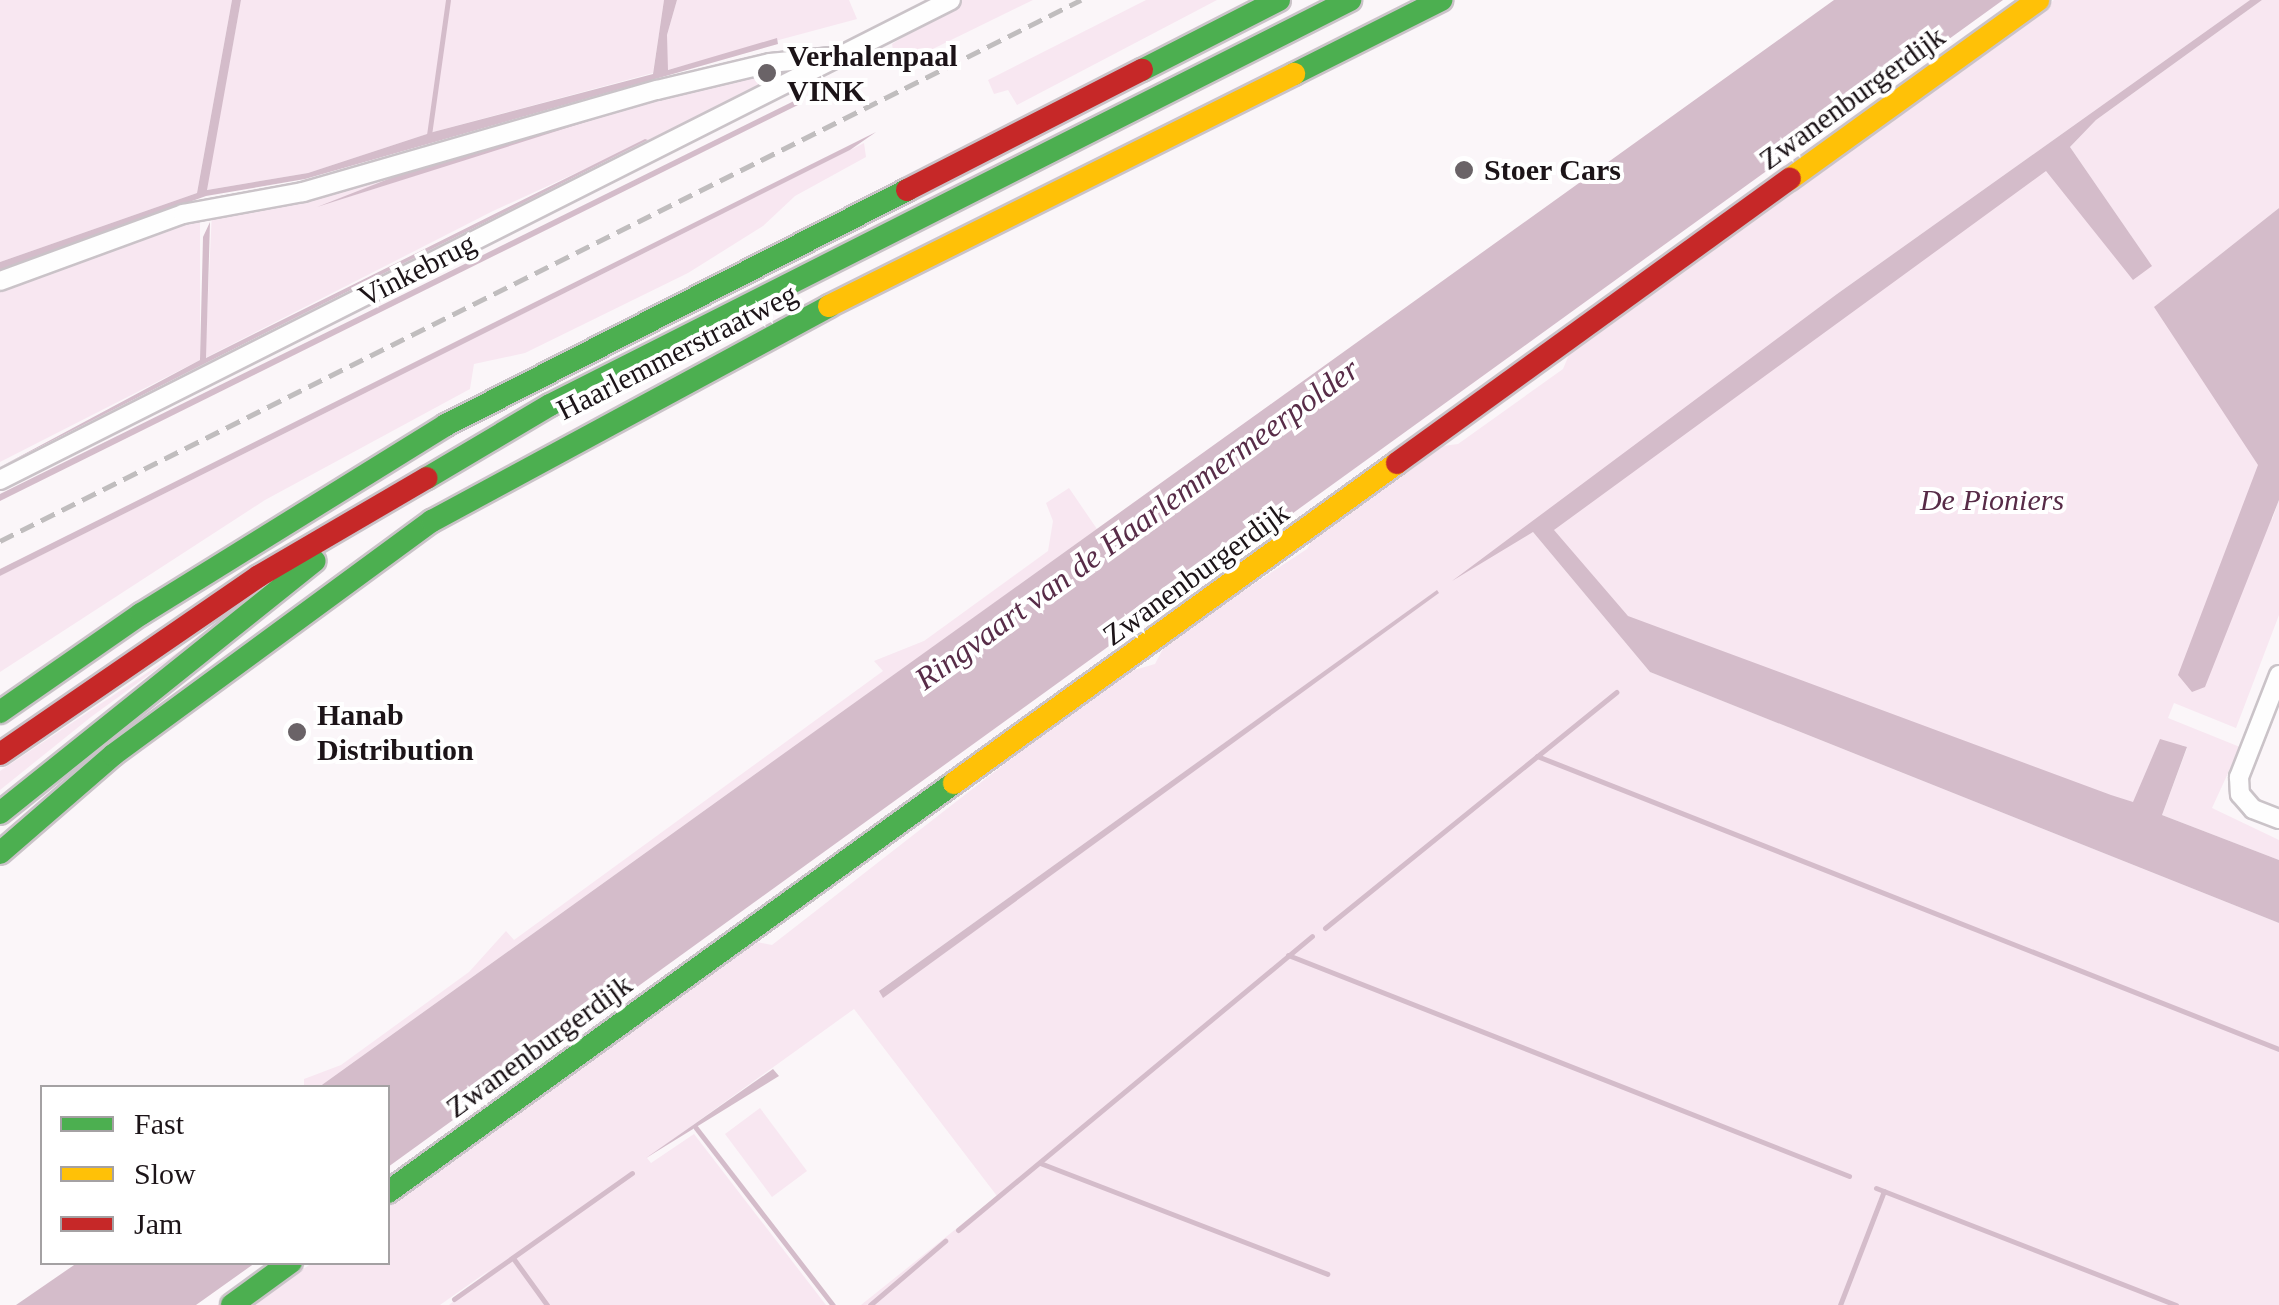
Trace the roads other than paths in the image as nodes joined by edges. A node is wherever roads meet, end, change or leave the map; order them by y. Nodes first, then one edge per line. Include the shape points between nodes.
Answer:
1 (950, 0) edge
2 (1279, 0) edge
3 (1350, 0) edge
4 (1442, 0) edge
5 (2038, 0) edge
6 (832, 57) junction
7 (0, 281) edge
8 (0, 480) edge
9 (372, 505) junction
10 (2279, 675) edge
11 (2, 710) edge
12 (0, 754) edge
13 (0, 813) edge
14 (2279, 819) edge
15 (0, 853) edge
16 (390, 1191) edge
17 (287, 1265) edge
18 (232, 1305) edge

1 - 6 street, Vinkebrug
2 - 11 main road via 446,424 156,604
3 - 9 main road via 677,338
4 - 15 main road, Haarlemmerstraatweg via 717,363 432,521 128,744
5 - 16 main road, Zwanenburgerdijk
6 - 7 street, Vinkebrug via 672,86 304,192 183,214
6 - 8 street, Vinkebrug via 762,100
9 - 12 main road
9 - 13 main road via 289,584
10 - 14 street via 2249,746 2240,794 2254,809
17 - 18 main road

